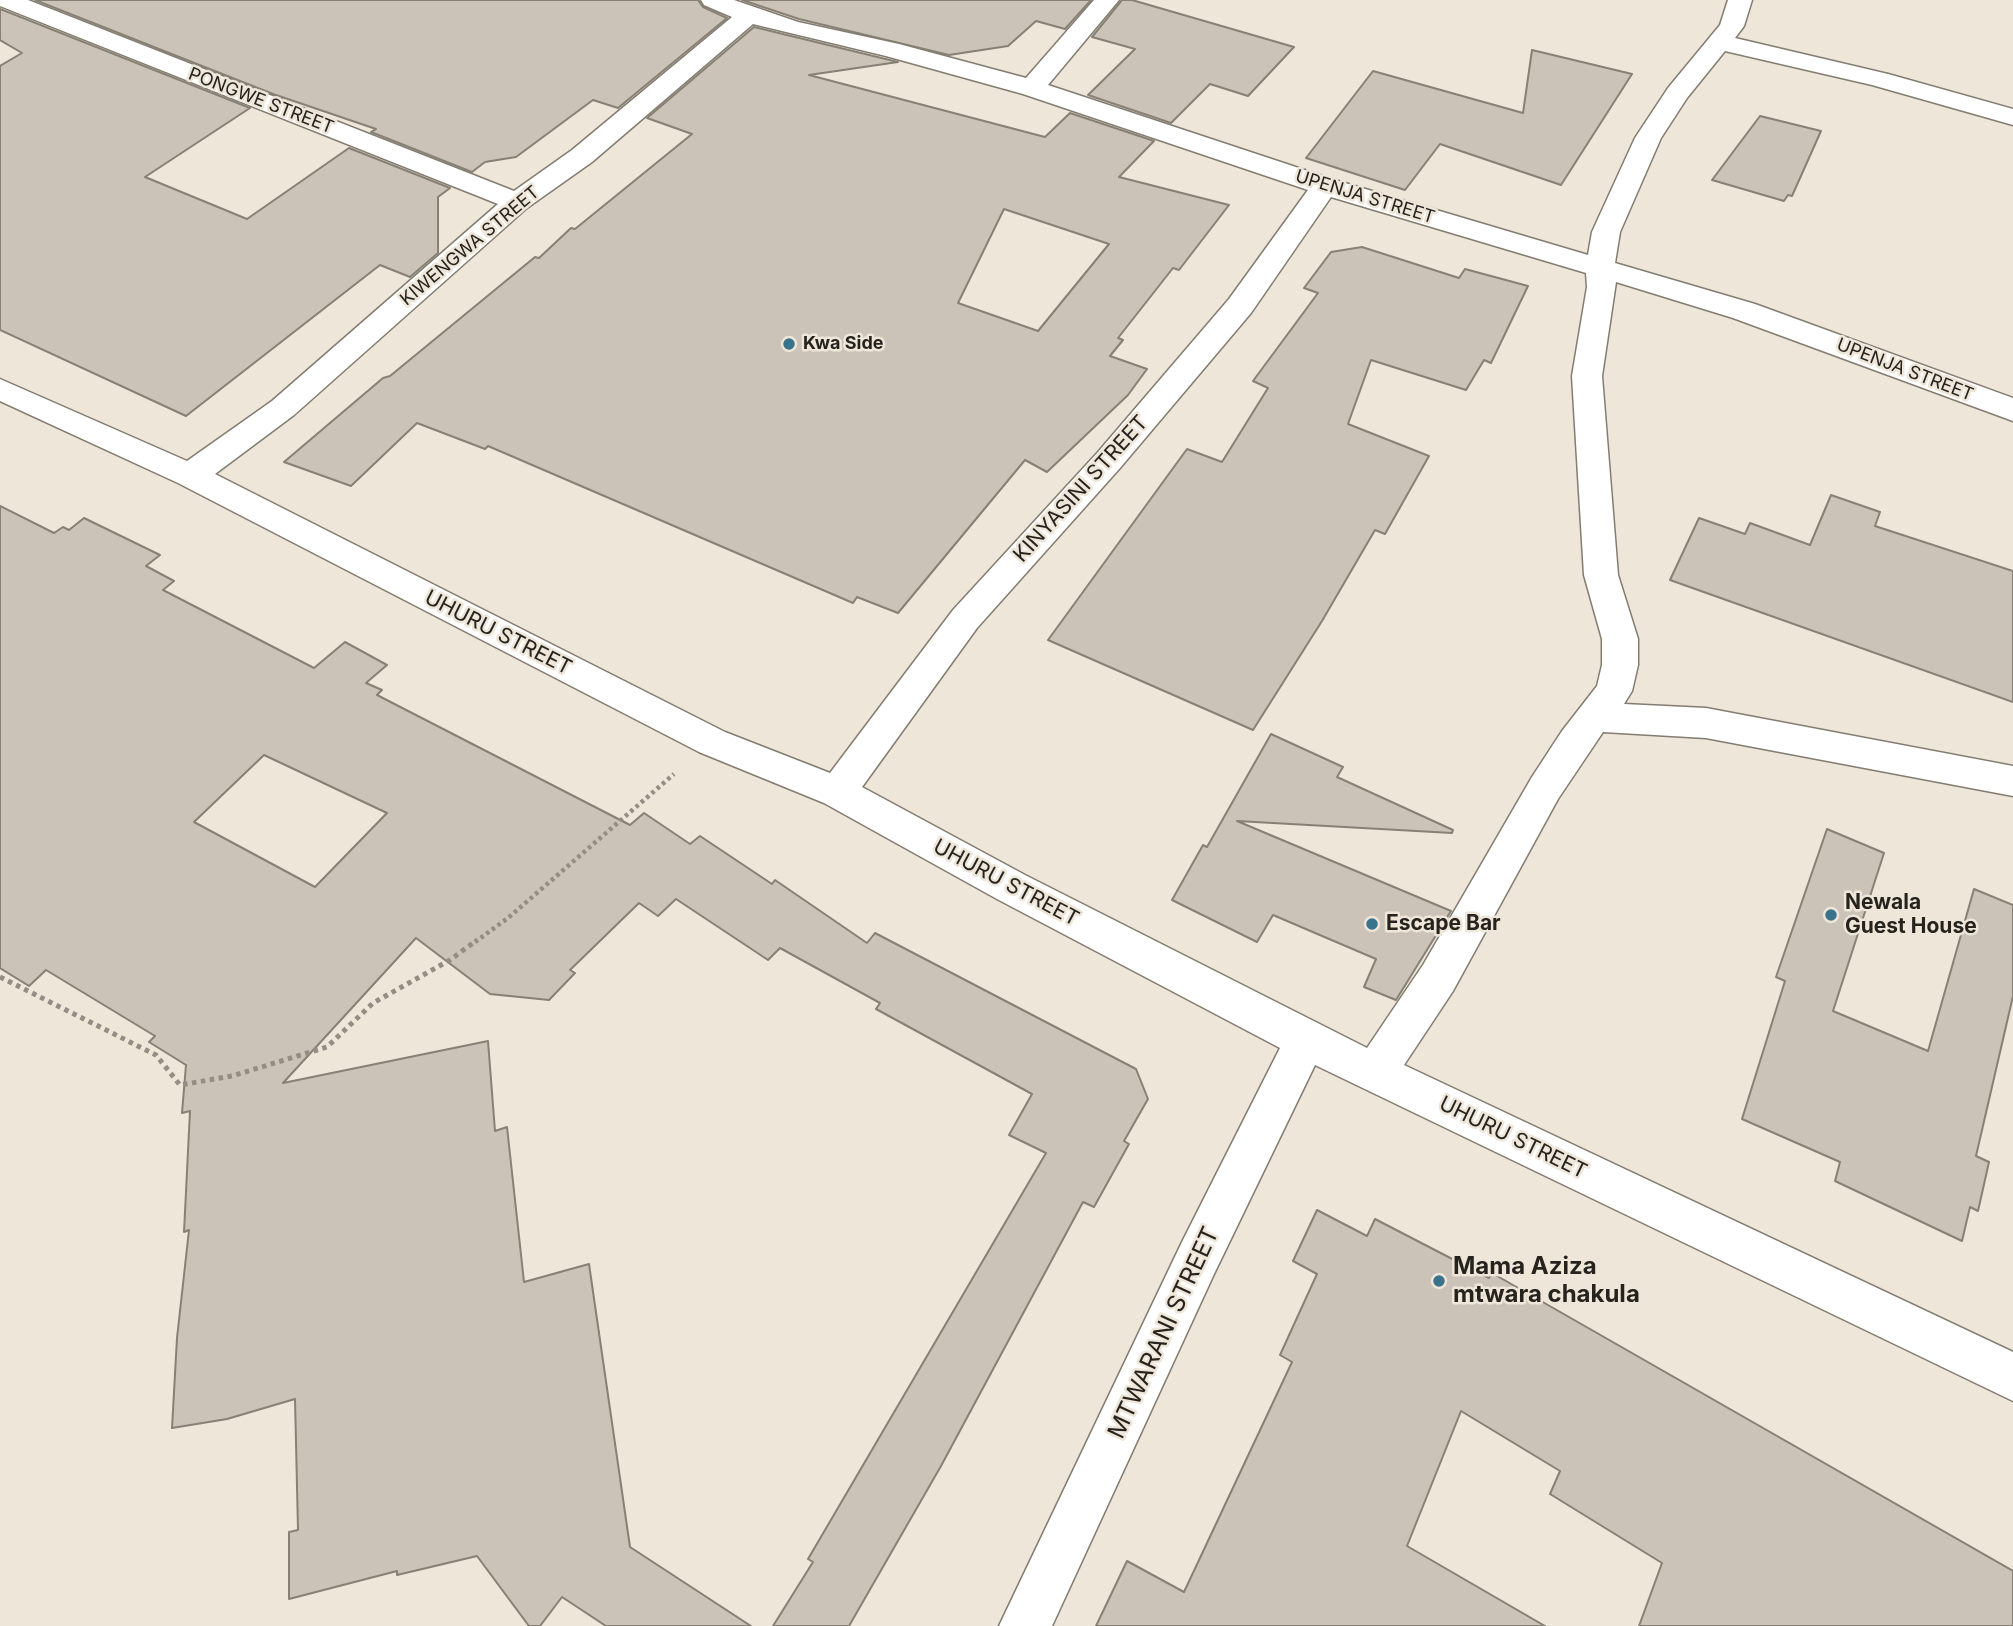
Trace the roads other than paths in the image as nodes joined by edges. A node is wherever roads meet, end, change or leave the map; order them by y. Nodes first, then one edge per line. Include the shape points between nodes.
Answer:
1 (6, 0) edge
2 (713, 0) edge
3 (1107, 0) edge
4 (1740, 0) edge
5 (749, 16) junction
6 (1720, 42) junction
7 (1032, 88) junction
8 (2013, 117) edge
9 (1325, 186) junction
10 (517, 202) junction
11 (1600, 266) junction
12 (0, 389) edge
13 (2013, 410) edge
14 (190, 475) junction
15 (1596, 717) junction
16 (2013, 781) edge
17 (837, 792) junction
18 (1306, 1040) junction
19 (1375, 1072) junction
20 (2013, 1377) edge
21 (1025, 1626) edge

1 - 10 street, PONGWE STREET
2 - 5 street, UPENJA STREET
3 - 7 street
4 - 6 street via 1732,26
5 - 7 street, UPENJA STREET
5 - 10 street, KIWENGWA STREET via 593,148
6 - 8 street via 1879,79
6 - 11 street via 1648,138 1606,232
7 - 9 street, UPENJA STREET
9 - 11 street, UPENJA STREET
9 - 17 street, KINYASINI STREET via 1240,306 965,619
10 - 14 street, KIWENGWA STREET via 284,408
11 - 13 street, UPENJA STREET via 1756,316
11 - 15 street via 1602,287 1587,376 1590,447 1601,575 1616,621 1620,665 1614,691
12 - 14 street, UHURU STREET
14 - 17 street, UHURU STREET via 712,742
15 - 16 street via 1706,723
15 - 19 street via 1545,788 1438,978
17 - 18 street, UHURU STREET
18 - 19 street, UHURU STREET
18 - 21 street, MTWARANI STREET
19 - 20 street, UHURU STREET

